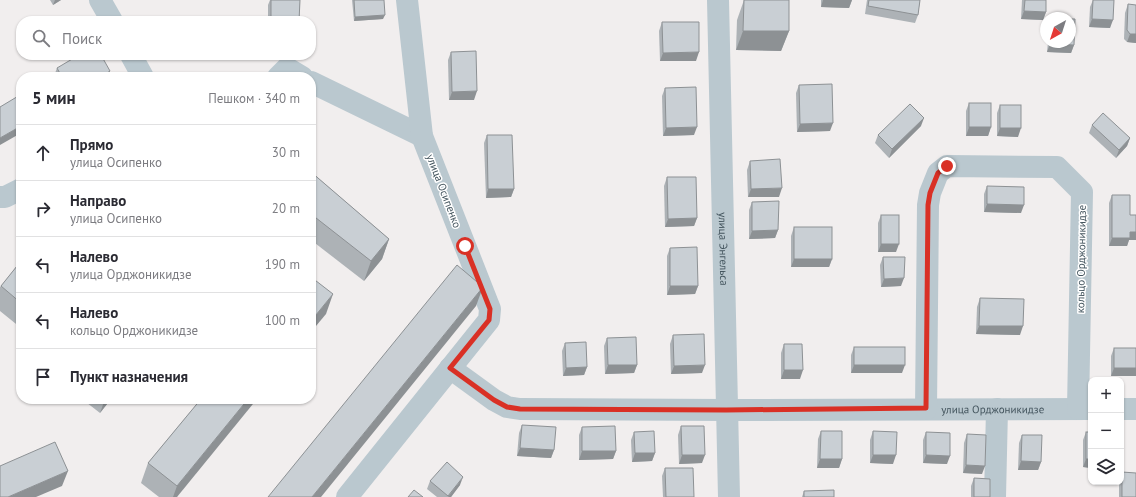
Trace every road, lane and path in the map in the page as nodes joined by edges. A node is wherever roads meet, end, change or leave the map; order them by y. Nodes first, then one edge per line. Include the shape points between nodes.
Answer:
1 (100, 0) edge
2 (407, 0) edge
3 (718, 0) edge
4 (109, 16) edge
5 (133, 60) edge
6 (140, 72) edge
7 (283, 72) edge
8 (294, 72) edge
9 (316, 84) edge
10 (422, 136) junction
11 (16, 192) edge
12 (0, 197) edge
13 (450, 368) junction
14 (926, 408) junction
15 (997, 409) junction
16 (1084, 409) edge
17 (1124, 409) edge
18 (1136, 409) edge
19 (726, 410) junction
20 (348, 497) edge
21 (729, 497) edge
22 (995, 497) edge

1 - 4 street
2 - 10 street, улица Осипенко
3 - 19 street, улица Энгельса
5 - 6 street
7 - 8 street via 287,68
9 - 10 street
10 - 13 street, улица Осипенко via 490,309 489,320
11 - 12 street
13 - 19 street, улица Орджоникидзе via 494,400 507,407 520,409
13 - 20 street, улица Осипенко
14 - 15 street, улица Орджоникидзе
14 - 16 street, кольцо Орджоникидзе via 928,205 938,173 947,166 1057,167 1082,192
14 - 19 street, улица Орджоникидзе
15 - 16 street, улица Орджоникидзе
15 - 22 street
17 - 18 street
19 - 21 street, улица Энгельса

